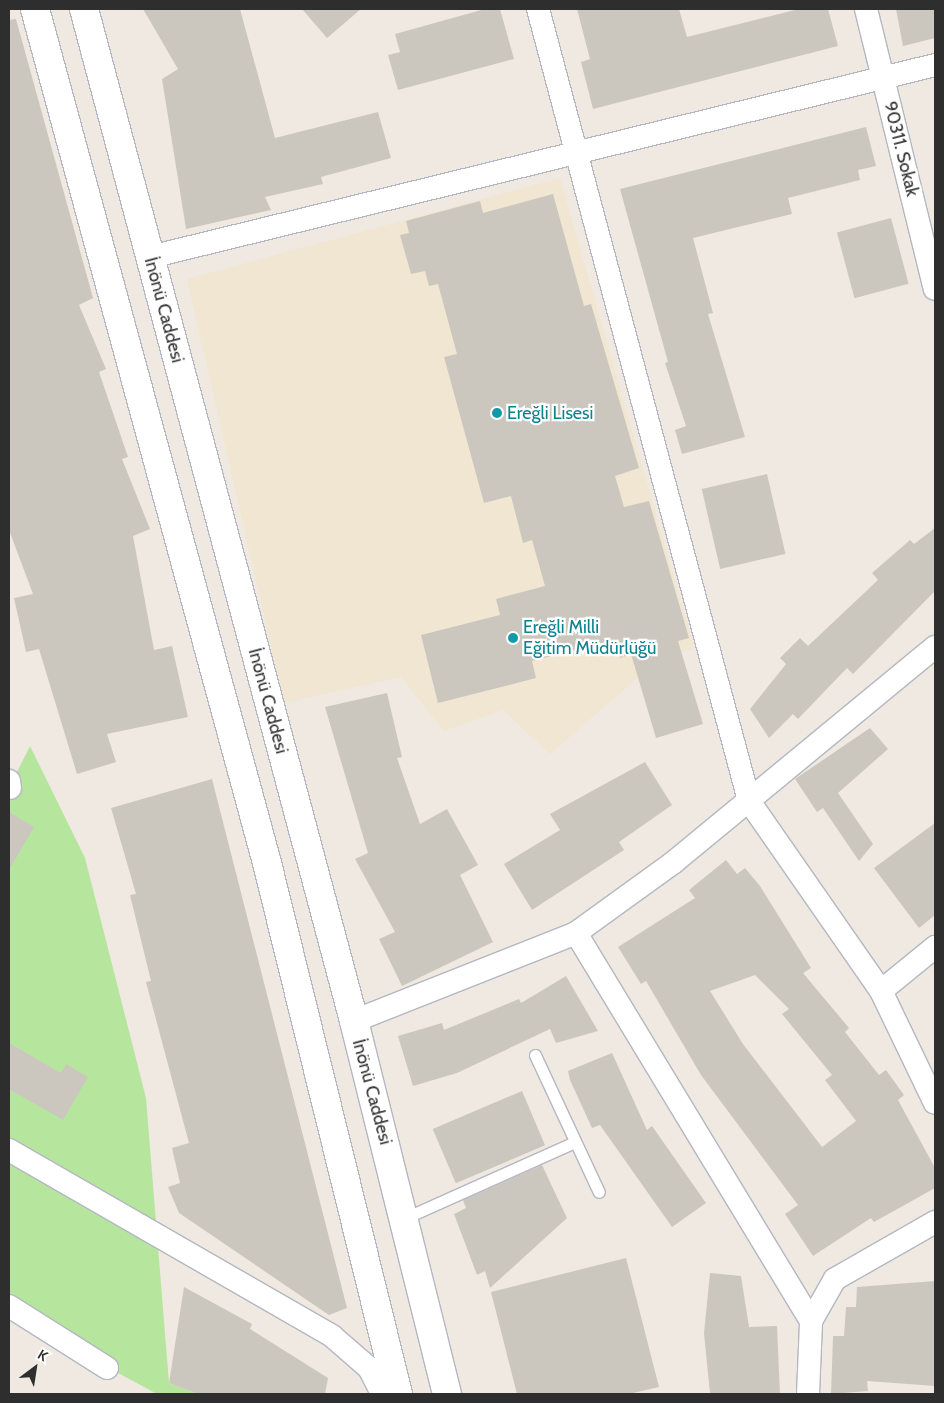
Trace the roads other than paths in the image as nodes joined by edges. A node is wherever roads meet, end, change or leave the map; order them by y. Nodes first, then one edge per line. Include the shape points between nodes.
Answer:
1 (34, 9) edge
2 (84, 9) edge
3 (538, 9) edge
4 (866, 9) edge
5 (935, 65) edge
6 (884, 78) junction
7 (577, 155) junction
8 (150, 257) junction
9 (934, 280) edge
10 (935, 646) edge
11 (749, 802) junction
12 (576, 933) junction
13 (935, 947) edge
14 (881, 991) junction
15 (354, 1021) junction
16 (535, 1055) dead end
17 (935, 1103) edge
18 (576, 1142) junction
19 (9, 1150) edge
20 (599, 1192) dead end
21 (405, 1218) junction
22 (935, 1222) edge
23 (9, 1306) edge
24 (811, 1321) junction
25 (107, 1368) dead end
26 (382, 1394) edge
27 (398, 1394) edge
28 (448, 1394) edge
29 (808, 1394) edge

1 - 27 main road via 267,863
2 - 8 main road, İnönü Caddesi
3 - 7 street
4 - 6 street, 90311. Sokak
5 - 6 street
6 - 7 street
6 - 9 street, 90311. Sokak
7 - 8 street
7 - 11 street
8 - 15 main road, İnönü Caddesi
10 - 11 street
11 - 12 street
11 - 14 street
12 - 15 street
12 - 24 street
13 - 14 street
14 - 17 street
15 - 21 main road, İnönü Caddesi
16 - 18 lane
18 - 20 lane
18 - 21 lane
19 - 26 street via 332,1336 370,1368
21 - 28 main road, İnönü Caddesi
22 - 24 street via 835,1279
23 - 25 street
24 - 29 street

